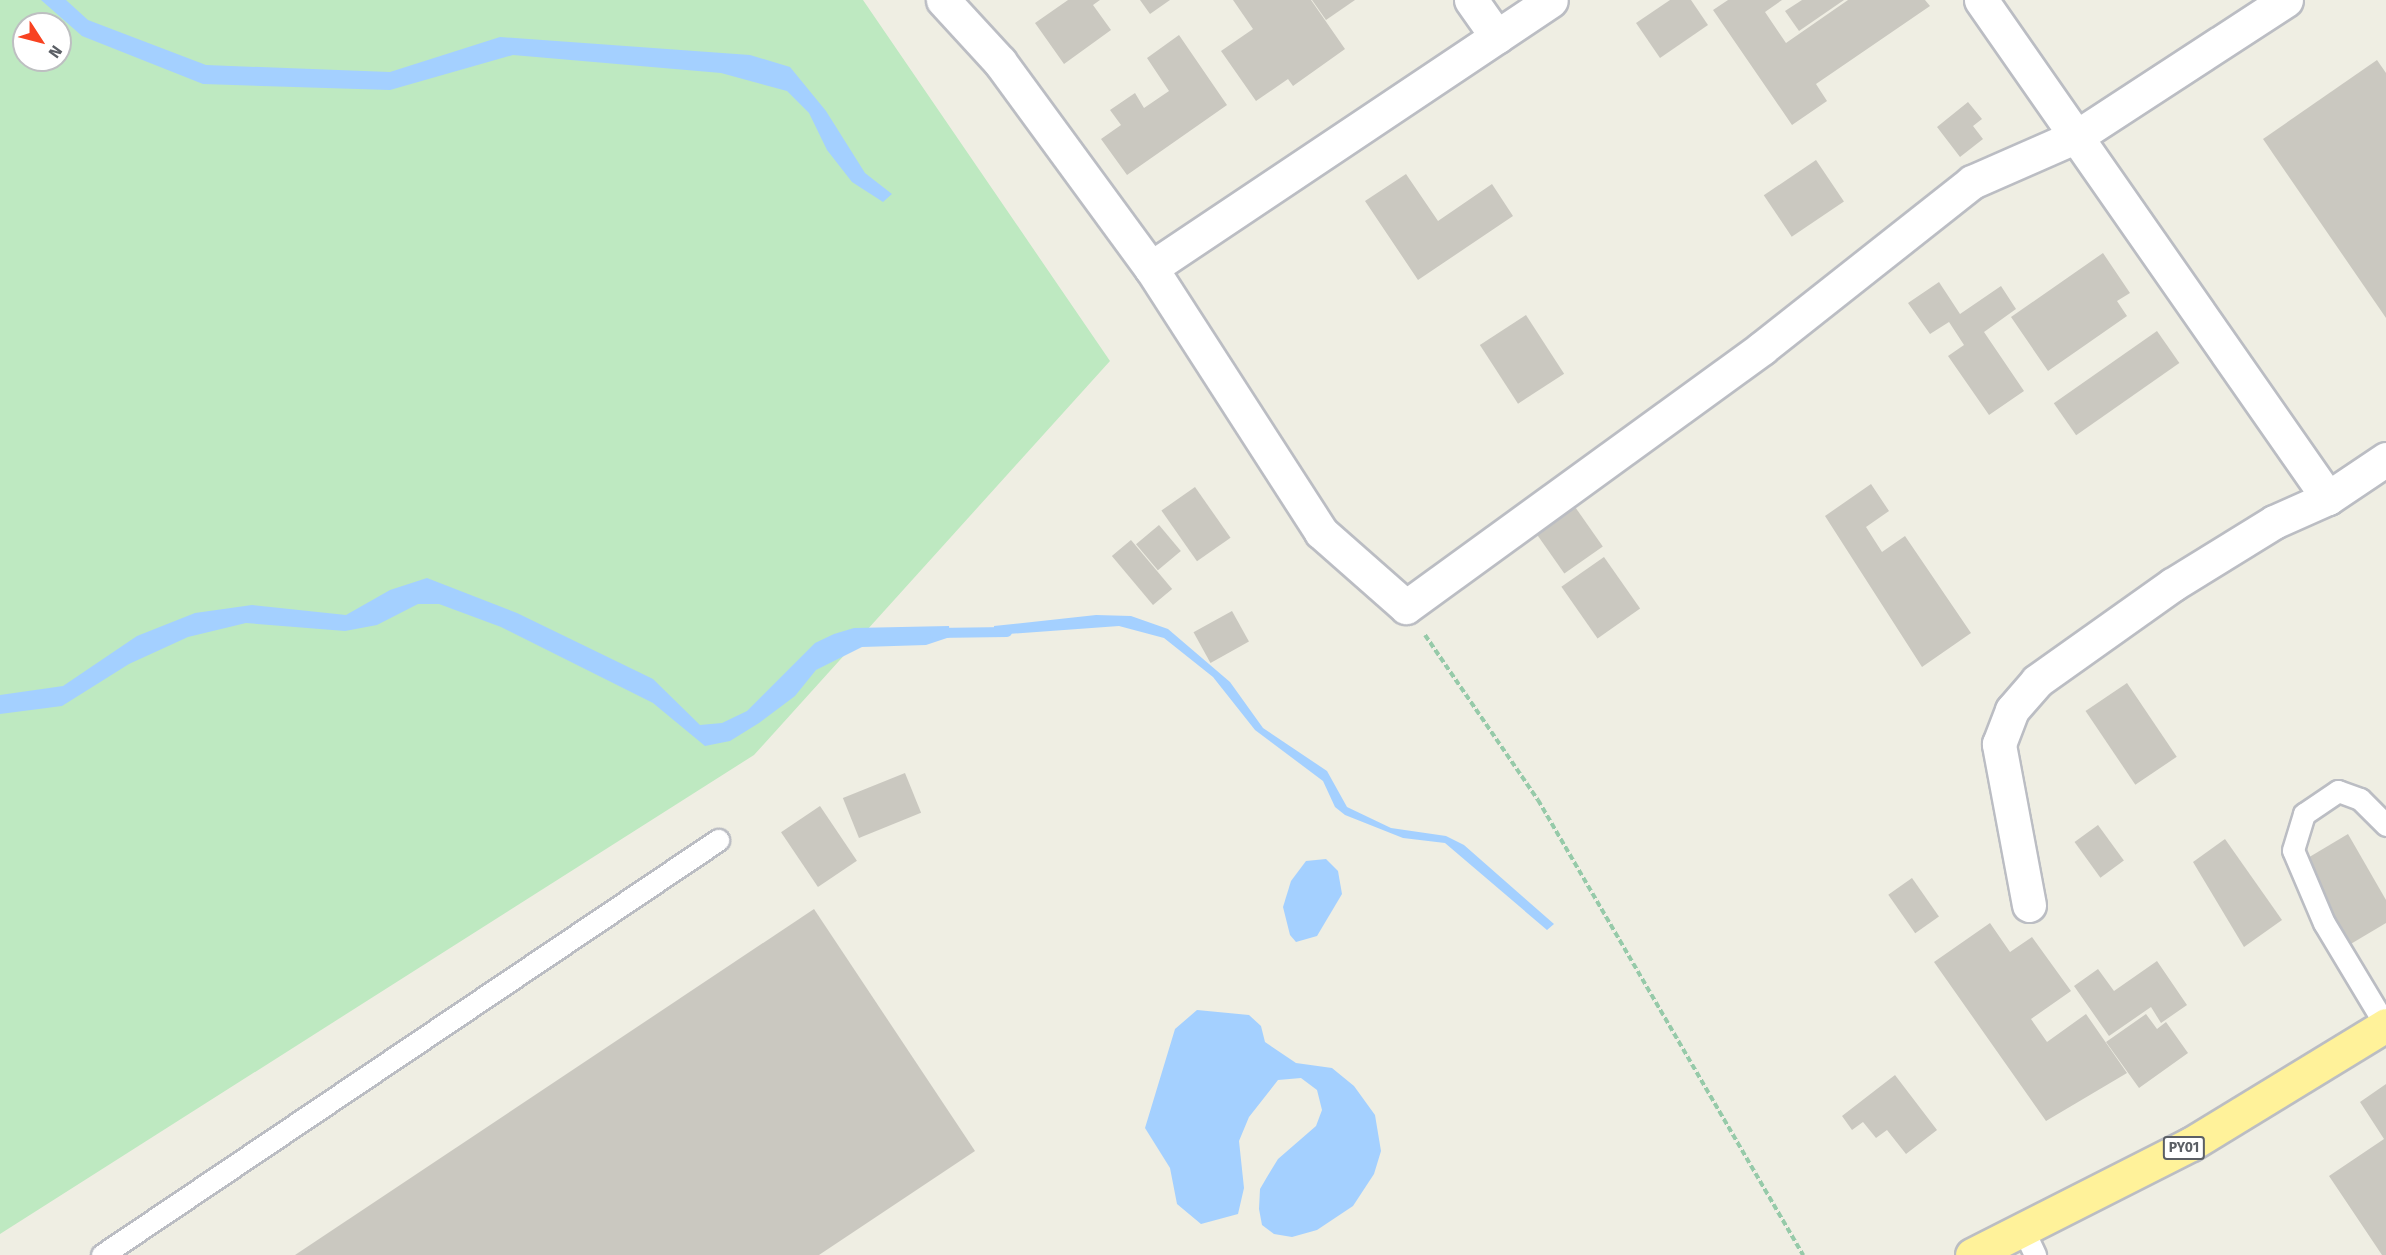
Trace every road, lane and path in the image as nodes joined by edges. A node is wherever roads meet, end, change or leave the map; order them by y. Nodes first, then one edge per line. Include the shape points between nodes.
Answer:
1 (943, 0) edge
2 (1471, 0) edge
3 (1551, 0) edge
4 (1981, 0) edge
5 (2286, 0) edge
6 (1497, 37) junction
7 (2079, 135) junction
8 (1151, 268) junction
9 (2386, 459) edge
10 (2328, 498) junction
11 (1406, 607) junction
12 (2386, 825) edge
13 (718, 840) dead end
14 (2029, 905) dead end
15 (2386, 1026) edge
16 (2029, 1242) edge
17 (102, 1255) edge
18 (1803, 1255) edge
19 (1972, 1255) edge

1 - 8 street via 1000,62
2 - 6 street
3 - 6 street
4 - 7 street
5 - 7 street
6 - 8 street
7 - 10 street
7 - 11 street via 1972,182 1762,348
8 - 11 street via 1321,532
9 - 10 street
10 - 14 street via 2274,522 2172,585 2037,681 2012,710 1999,744
11 - 18 path via 1538,800
12 - 15 lane via 2360,799 2338,791 2304,814 2293,850 2324,923
13 - 17 lane
15 - 16 highway, PY01
16 - 19 highway, PY01

